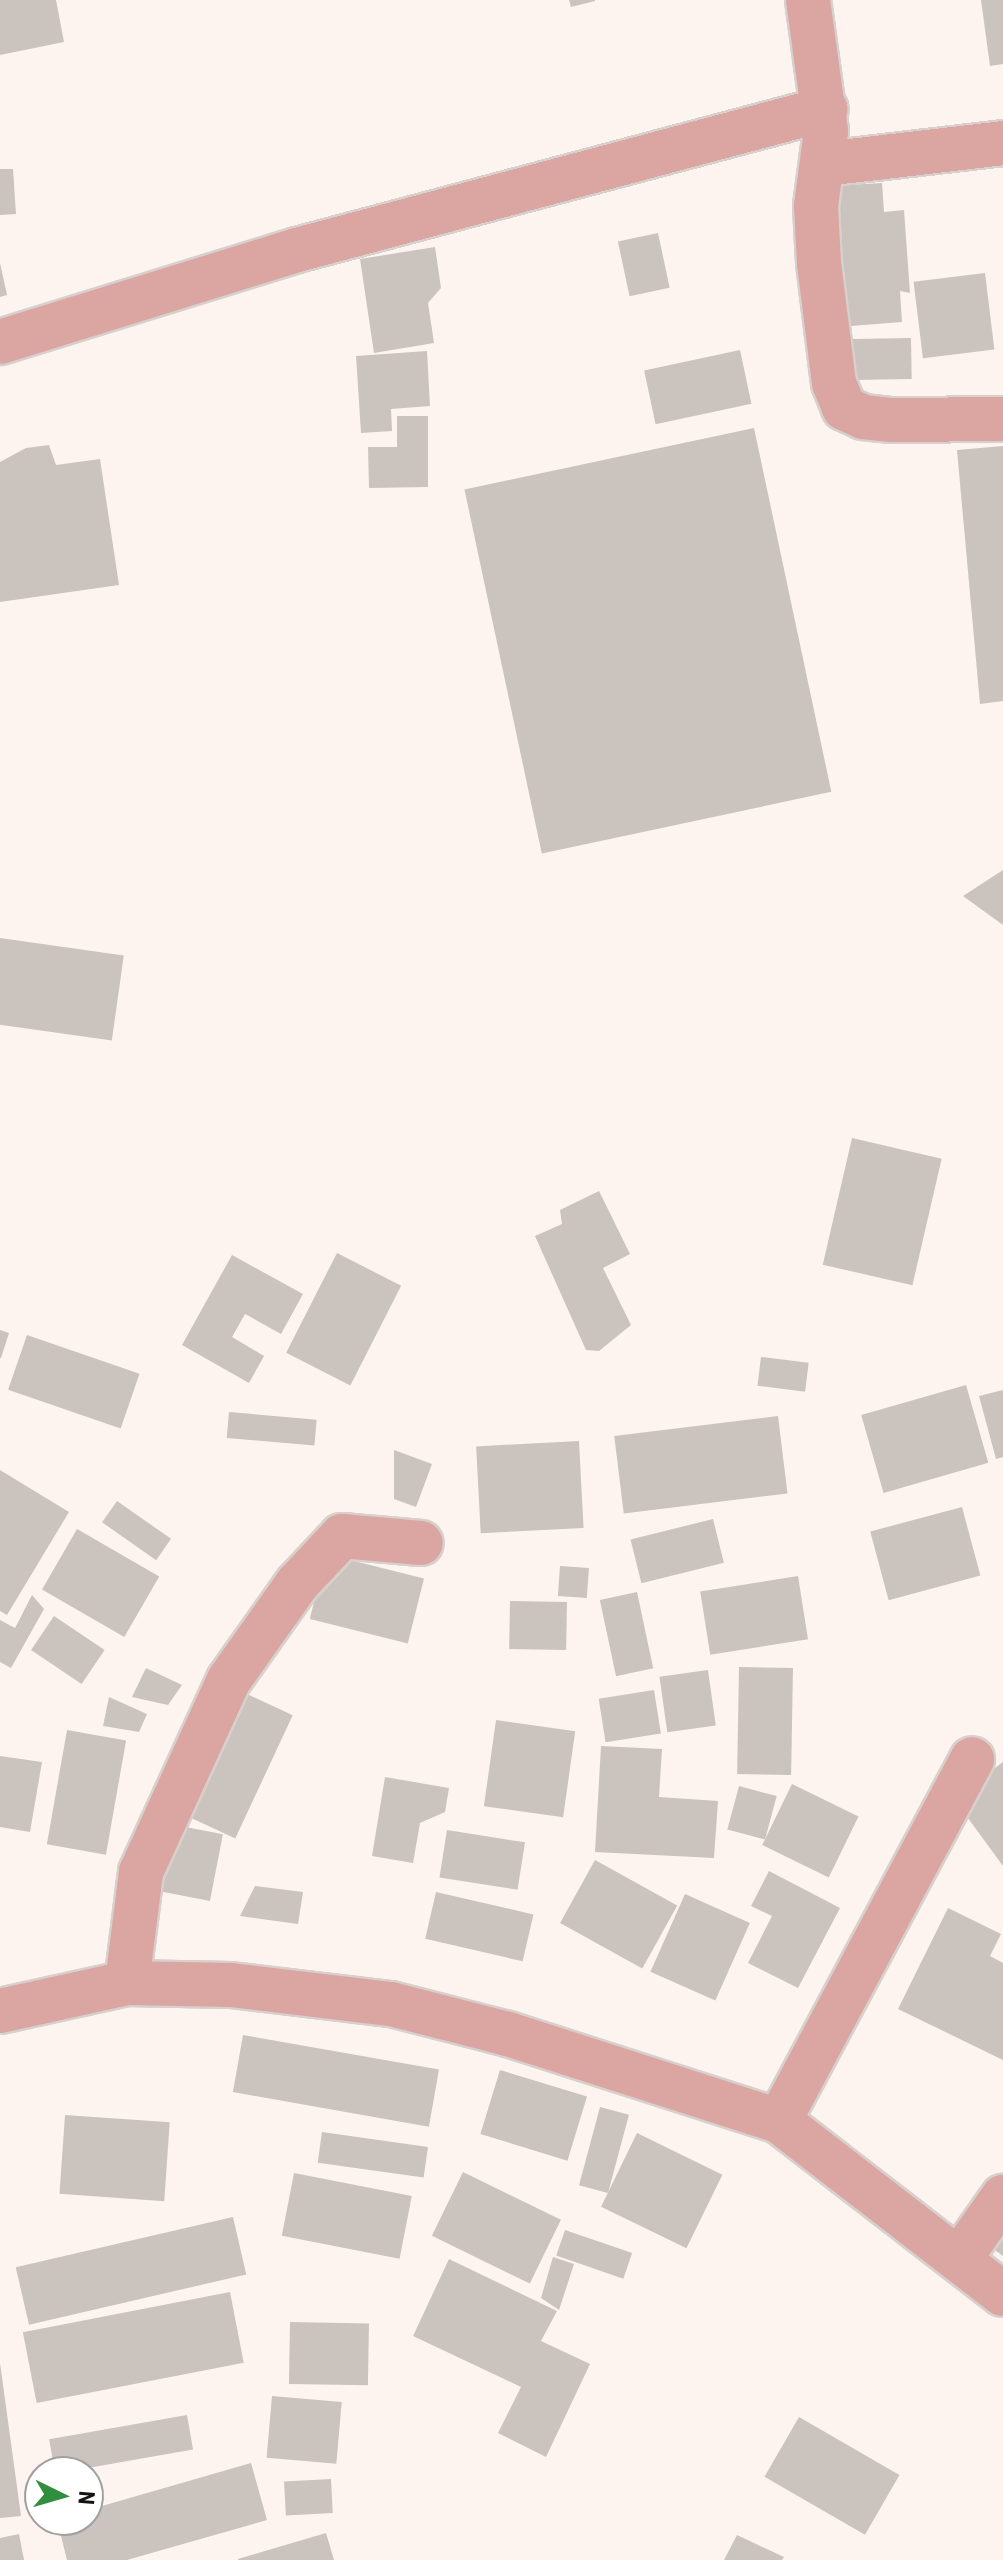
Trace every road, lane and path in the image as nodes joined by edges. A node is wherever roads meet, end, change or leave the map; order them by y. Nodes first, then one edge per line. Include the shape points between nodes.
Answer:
1 (808, 0) edge
2 (825, 109) junction
3 (1003, 143) edge
4 (825, 164) junction
5 (0, 342) edge
6 (1003, 419) edge
7 (421, 1543) dead end
8 (972, 1759) dead end
9 (127, 1983) junction
10 (0, 2011) edge
11 (779, 2121) junction
12 (1003, 2197) edge
13 (960, 2258) junction
14 (1003, 2294) edge

1 - 2 street
2 - 4 street
2 - 5 street via 297,250
3 - 4 street
4 - 6 street via 816,206 819,263 834,383 844,408 863,417 892,420
7 - 9 street via 342,1536 297,1584 229,1680 141,1872
8 - 11 street
9 - 10 street
9 - 11 street via 231,1985 391,2004 531,2040
11 - 13 street
12 - 13 street
13 - 14 street

